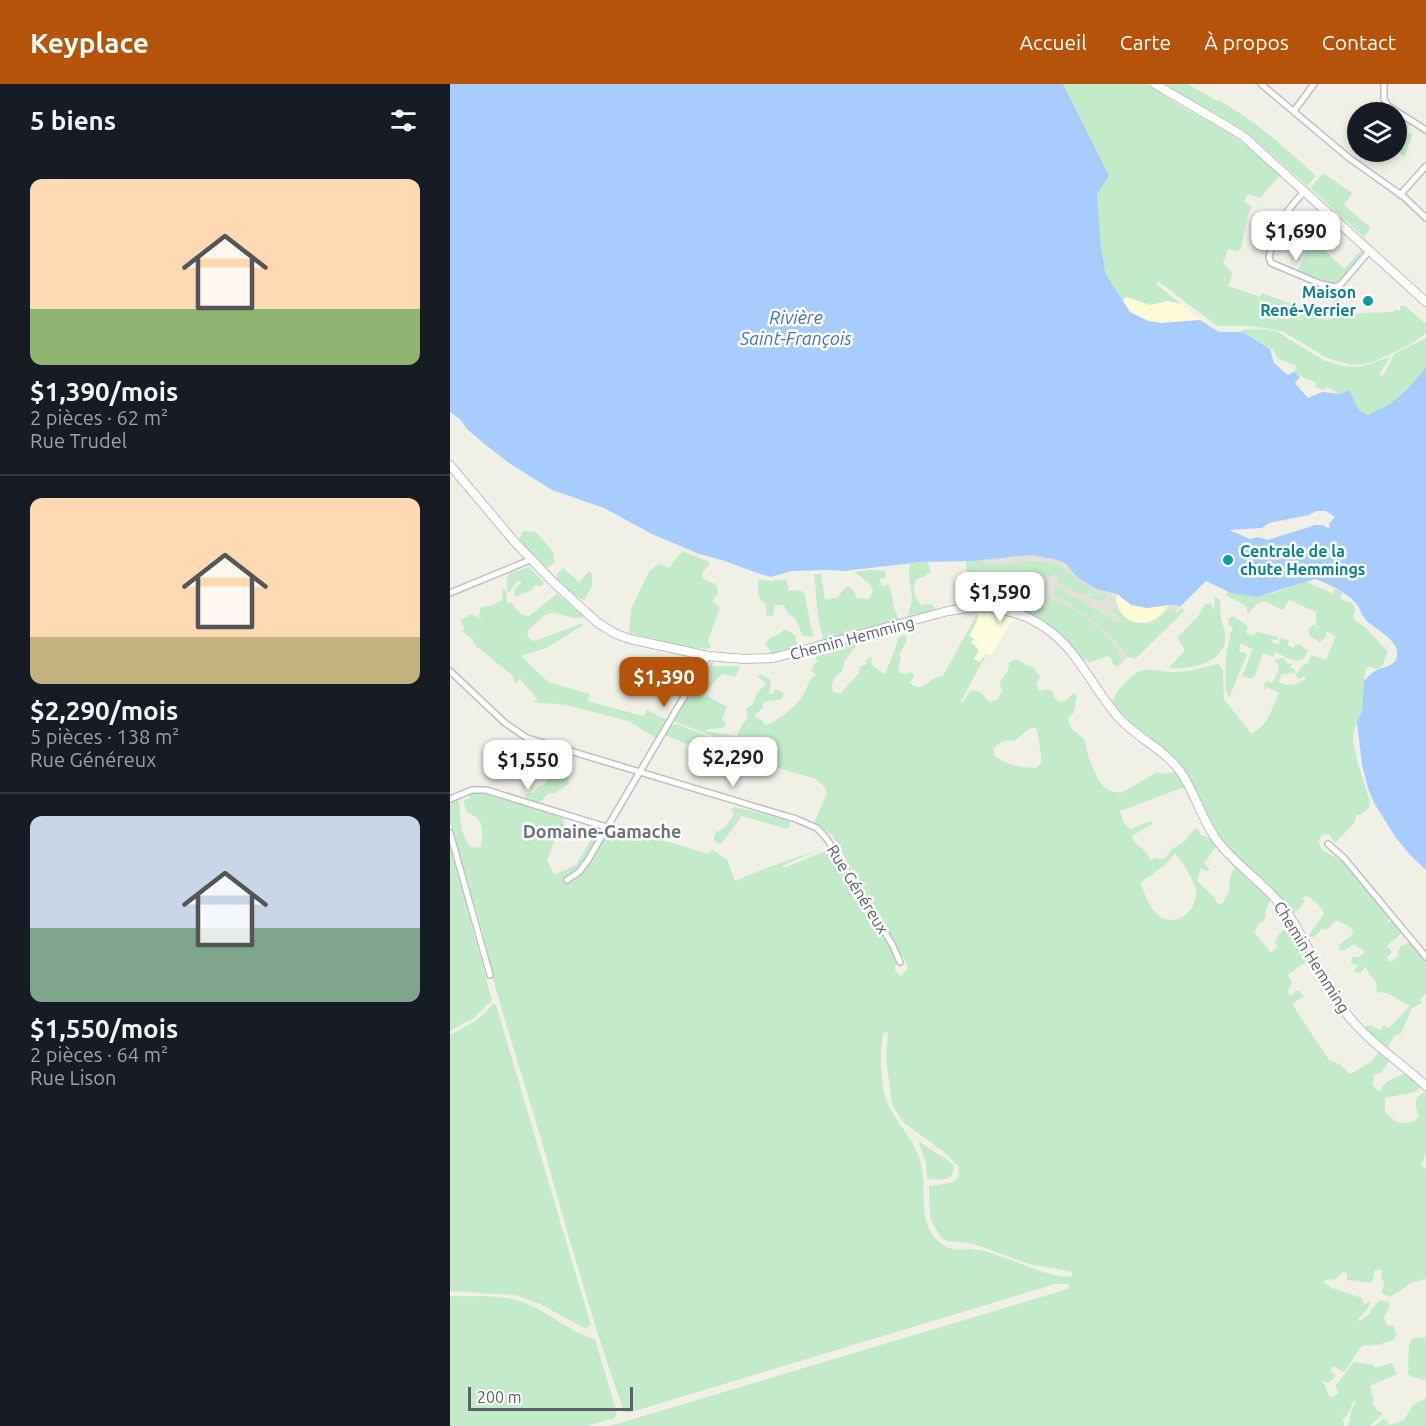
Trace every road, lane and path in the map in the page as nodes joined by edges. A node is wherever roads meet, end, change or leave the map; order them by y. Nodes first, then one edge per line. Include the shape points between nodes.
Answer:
1 (1155, 84) edge
2 (1261, 84) edge
3 (1314, 84) edge
4 (1384, 84) edge
5 (1294, 111) junction
6 (1426, 130) edge
7 (1426, 166) edge
8 (1305, 191) junction
9 (1400, 195) junction
10 (1426, 218) edge
11 (1370, 250) junction
12 (1426, 302) edge
13 (450, 465) edge
14 (530, 560) junction
15 (450, 593) edge
16 (708, 656) junction
17 (450, 671) edge
18 (639, 772) junction
19 (450, 798) edge
20 (606, 827) junction
21 (450, 833) edge
22 (1328, 844) dead end
23 (567, 880) dead end
24 (1426, 957) edge
25 (900, 962) dead end
26 (490, 975) dead end
27 (1426, 1086) edge

1 - 8 street via 1236,131
2 - 5 street
3 - 5 street
4 - 6 street via 1388,106
5 - 9 street
7 - 9 street
8 - 11 street
8 - 11 street via 1278,224 1269,255 1271,263 1333,287 1342,283
9 - 10 street
11 - 12 street
13 - 14 street, Chemin Hemming
14 - 15 street
14 - 16 street, Chemin Hemming via 609,630 630,639
16 - 18 street
16 - 27 street, Chemin Hemming via 781,657 971,608 1008,612 1040,624 1071,650 1123,723 1180,771 1216,840 1287,912 1351,1020
17 - 18 street, Rue Généreux via 521,735
18 - 20 street
18 - 25 street, Rue Généreux via 817,828
19 - 20 street via 472,790 486,790
20 - 23 street via 582,868
21 - 26 street
22 - 24 street

